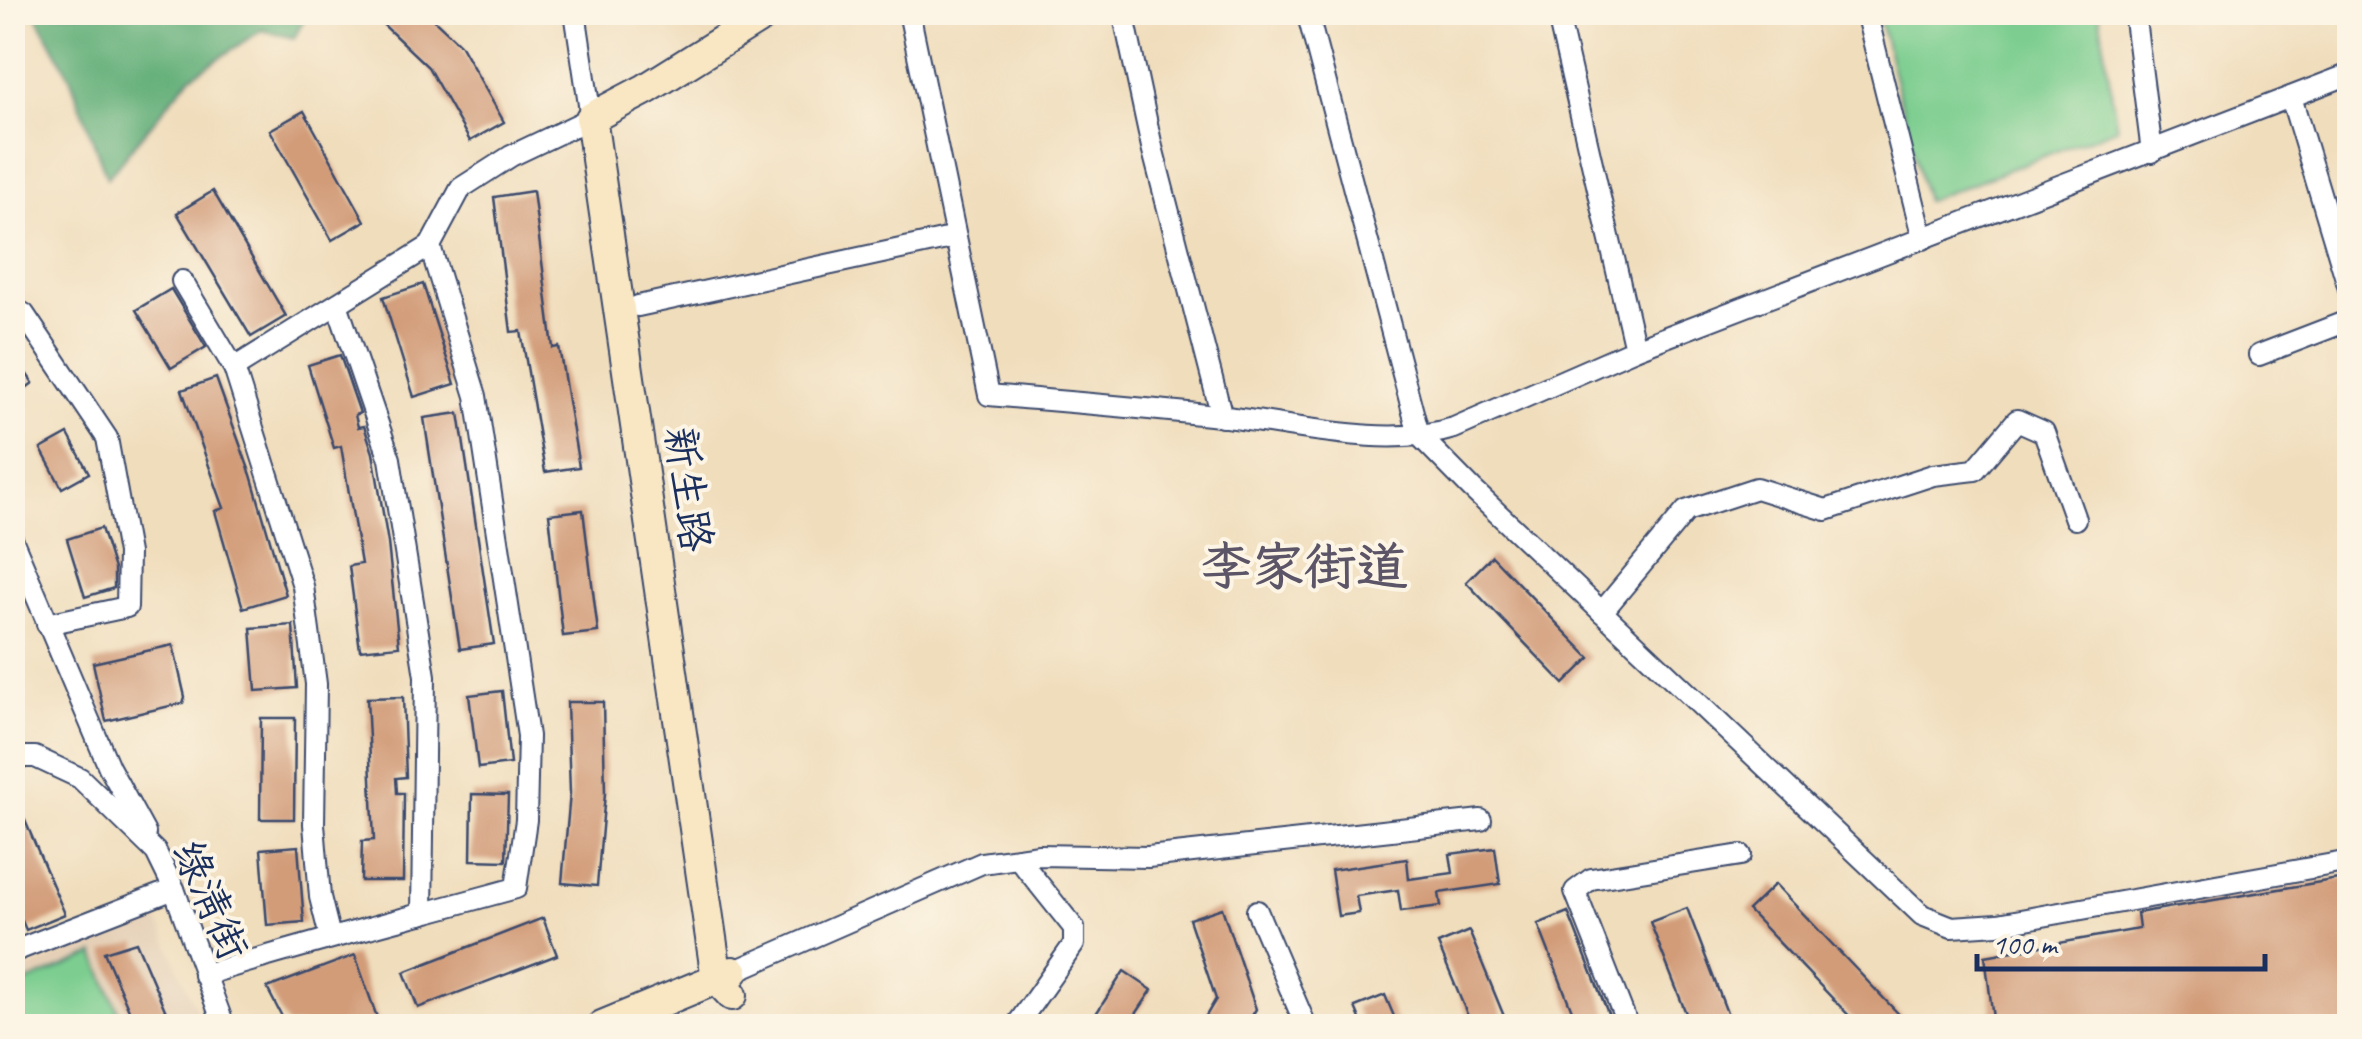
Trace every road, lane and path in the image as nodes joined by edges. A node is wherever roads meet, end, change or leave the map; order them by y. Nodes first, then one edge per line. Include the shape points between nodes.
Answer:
1 (575, 12) edge
2 (770, 12) edge
3 (909, 12) edge
4 (1123, 12) edge
5 (1307, 12) edge
6 (1557, 12) edge
7 (1866, 12) edge
8 (2134, 12) edge
9 (2350, 74) edge
10 (2291, 97) junction
11 (600, 113) junction
12 (2152, 152) junction
13 (956, 237) junction
14 (1923, 239) junction
15 (430, 246) junction
16 (182, 282) dead end
17 (2350, 292) edge
18 (337, 304) junction
19 (638, 306) junction
20 (12, 307) edge
21 (2350, 320) edge
22 (1635, 350) junction
23 (2259, 356) dead end
24 (234, 368) junction
25 (1222, 416) junction
26 (1419, 435) junction
27 (2076, 519) dead end
28 (12, 539) edge
29 (1602, 612) junction
30 (47, 624) junction
31 (12, 757) edge
32 (1481, 820) dead end
33 (156, 852) junction
34 (1741, 855) dead end
35 (1018, 858) junction
36 (2350, 861) edge
37 (174, 889) junction
38 (1256, 911) dead end
39 (422, 914) junction
40 (330, 937) junction
41 (12, 952) edge
42 (204, 975) junction
43 (728, 981) junction
44 (1019, 1022) dead end
45 (224, 1026) edge
46 (602, 1026) edge
47 (656, 1026) edge
48 (1306, 1026) edge
49 (1628, 1026) edge

1 - 11 street, 新生路
2 - 11 street
3 - 13 street
4 - 25 street
5 - 26 street
6 - 22 street
7 - 14 street
8 - 12 street
9 - 10 street
10 - 12 street
10 - 17 street
11 - 15 street via 461,188
11 - 19 street, 新生路
11 - 43 street, 新生路
12 - 14 street
13 - 19 street
13 - 25 street via 990,395
14 - 22 street
15 - 18 street
15 - 39 street via 476,396 528,736 516,888
16 - 24 street
18 - 24 street
18 - 39 street via 390,459 425,676
19 - 43 street, 新生路
20 - 30 street via 24,314 107,438 128,553 126,607
21 - 23 street
22 - 26 street via 1454,428
24 - 40 street via 304,586 316,684 314,824
25 - 26 street
26 - 29 street
27 - 29 street via 2044,432 2017,420 1975,470 1933,475 1826,510 1756,488 1686,511
28 - 30 street
29 - 36 street via 1922,916 1952,927
30 - 33 street via 109,767
31 - 33 street, 绿清街 via 35,758 80,778
32 - 35 street via 1148,858
33 - 37 street, 绿清街
34 - 49 street via 1591,879 1575,891
35 - 43 street via 982,862
35 - 44 street via 1074,928 1074,944
37 - 41 street
37 - 42 street, 绿清街
38 - 48 street
39 - 40 street
40 - 42 street
42 - 45 street, 绿清街
43 - 46 street
43 - 47 street

